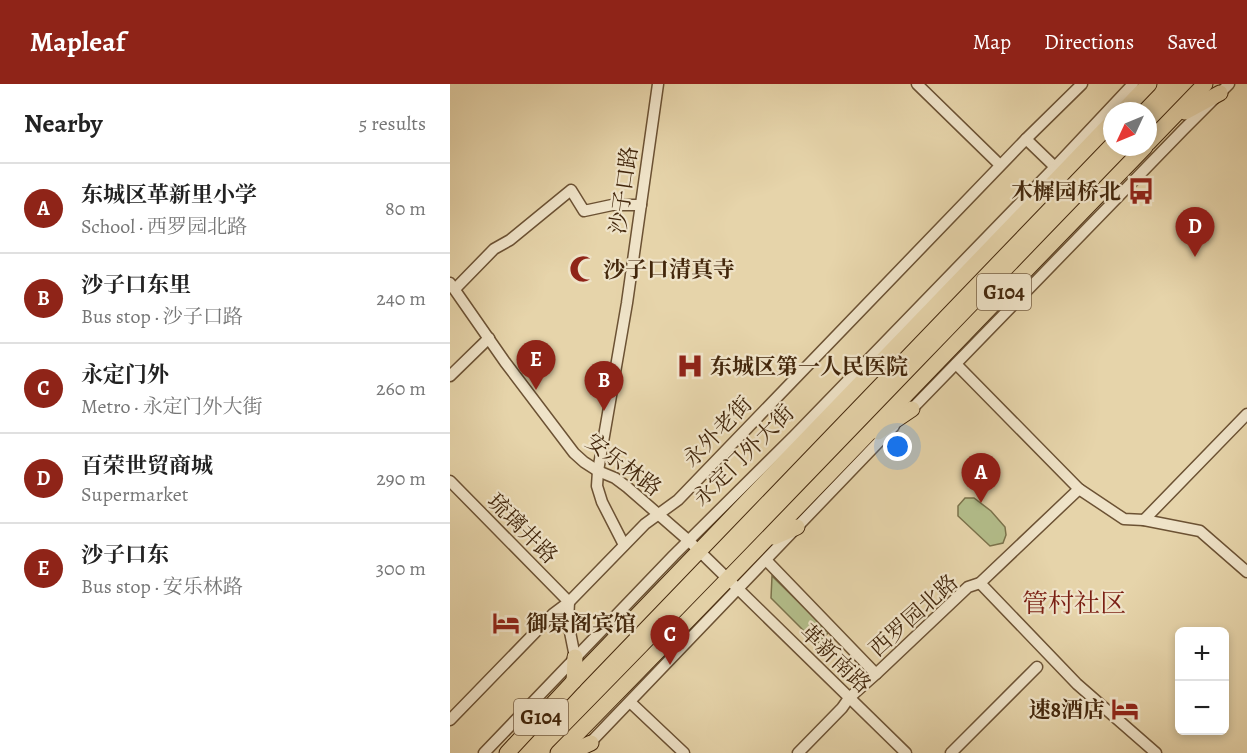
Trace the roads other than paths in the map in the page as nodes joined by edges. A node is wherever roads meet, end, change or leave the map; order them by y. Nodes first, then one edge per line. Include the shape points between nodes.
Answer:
1 (658, 84) edge
2 (917, 84) edge
3 (1082, 84) edge
4 (1133, 84) edge
5 (1149, 84) edge
6 (1205, 84) edge
7 (1224, 89) edge
8 (1132, 102) edge
9 (1172, 119) junction
10 (1103, 131) edge
11 (1157, 134) edge
12 (1026, 139) junction
13 (1136, 156) edge
14 (1000, 165) junction
15 (1055, 167) junction
16 (641, 205) junction
17 (452, 286) edge
18 (489, 338) junction
19 (956, 364) junction
20 (450, 376) edge
21 (912, 409) junction
22 (1247, 414) edge
23 (853, 448) junction
24 (598, 471) junction
25 (450, 481) edge
26 (1079, 489) junction
27 (659, 514) junction
28 (1144, 520) junction
29 (797, 527) junction
30 (765, 541) junction
31 (624, 545) junction
32 (694, 546) junction
33 (766, 560) junction
34 (1247, 572) edge
35 (980, 583) junction
36 (733, 585) junction
37 (569, 602) junction
38 (575, 657) junction
39 (1037, 667) dead end
40 (876, 674) junction
41 (574, 681) junction
42 (849, 698) junction
43 (630, 702) junction
44 (450, 720) edge
45 (586, 748) edge
46 (484, 753) edge
47 (507, 753) edge
48 (558, 753) edge
49 (569, 753) edge
50 (684, 753) edge
51 (798, 753) edge
52 (906, 753) edge
53 (951, 753) edge
54 (1156, 753) edge

1 - 16 street, 沙子口路
2 - 14 street
3 - 12 street, 永外老街
4 - 15 street, 永定门外大街
5 - 8 highway
6 - 9 highway
7 - 9 highway
7 - 19 street
9 - 11 highway
10 - 32 highway, 永定门外大街 / G104
12 - 14 street, 永外老街
12 - 15 street
13 - 23 highway, G104
14 - 27 street, 永外老街 via 678,500
15 - 32 street, 永定门外大街
16 - 17 street via 612,205 584,211 571,190
16 - 24 street, 沙子口路
17 - 18 street, 安乐林路
18 - 20 street
18 - 24 street, 安乐林路 via 574,453
19 - 21 street
19 - 26 street
21 - 23 highway
21 - 29 street
22 - 28 street
23 - 30 highway, G104
24 - 27 street, 安乐林路 via 615,478
24 - 31 street, 沙子口路 via 602,502
25 - 37 street, 琉璃井路
26 - 28 street via 1124,519
26 - 35 street, 西罗园北路
27 - 31 street, 永外老街
27 - 32 street, 安乐林路
28 - 34 street via 1200,531
29 - 30 highway
29 - 33 street
30 - 36 highway, G104
31 - 37 street, 永外老街
32 - 36 street, 安乐林路
32 - 38 street, 永定门外大街
32 - 41 highway, 永定门外大街 / G104
33 - 36 street
33 - 40 street
35 - 40 street, 西罗园北路 via 968,587
35 - 54 street, 西罗园北路 via 1077,684
36 - 42 street, 革新南路
36 - 43 street
36 - 48 highway, G104
37 - 38 street via 568,622
37 - 44 street, 永外老街
38 - 41 highway
38 - 46 street, 永定门外大街
39 - 53 street
40 - 42 street, 西罗园北路
41 - 47 highway, 永定门外大街 / G104
42 - 51 street, 西罗园北路
42 - 52 street, 革新南路
43 - 45 street
43 - 50 street
45 - 49 highway

